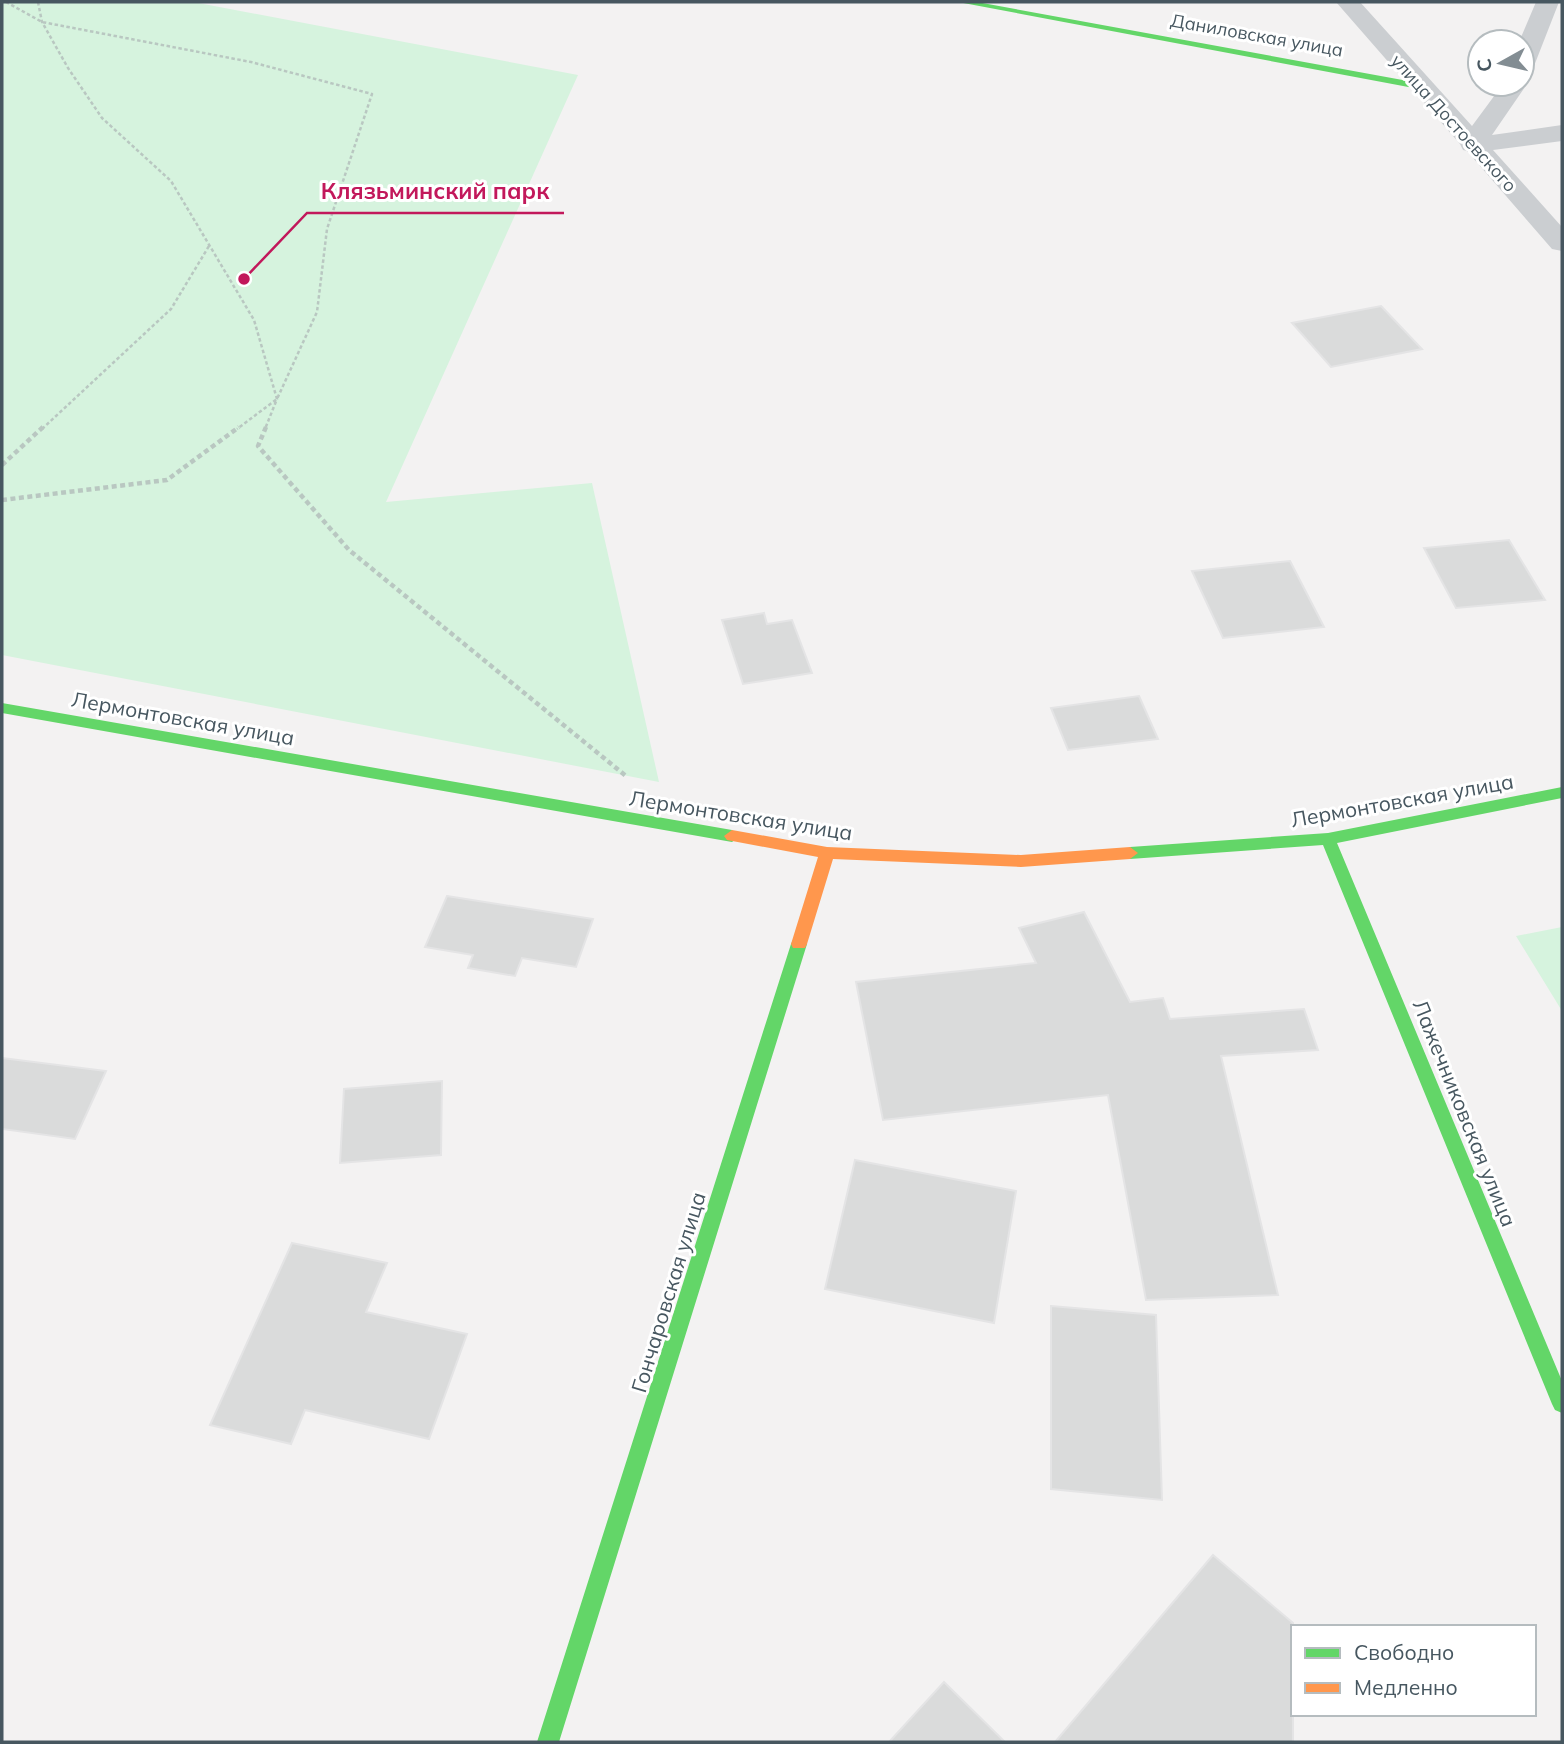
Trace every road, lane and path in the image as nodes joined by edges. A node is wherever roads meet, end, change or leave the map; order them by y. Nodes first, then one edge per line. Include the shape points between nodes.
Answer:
1 (6, 2) edge
2 (38, 2) edge
3 (963, 2) edge
4 (1348, 2) edge
5 (1548, 2) edge
6 (42, 22) junction
7 (1536, 32) edge
8 (1419, 86) junction
9 (1505, 98) edge
10 (1562, 133) edge
11 (1472, 145) junction
12 (1562, 243) edge
13 (209, 245) junction
14 (277, 399) junction
15 (2, 465) edge
16 (2, 500) edge
17 (2, 708) edge
18 (628, 777) dead end
19 (1562, 792) edge
20 (1328, 839) junction
21 (827, 853) junction
22 (1562, 1404) edge
23 (548, 1742) edge

1 - 6 path
2 - 6 path
3 - 8 street, Даниловская улица
4 - 8 street, улица Достоевского
5 - 7 street
6 - 13 path via 102,118 171,181
6 - 14 path via 251,62 372,94 327,229 317,312
8 - 11 street, улица Достоевского
9 - 11 street
10 - 11 street
11 - 12 street, улица Достоевского
13 - 14 path via 254,320
13 - 15 path via 171,309
14 - 16 path via 167,480
14 - 18 path via 258,446 349,550
17 - 21 street, Лермонтовская улица
19 - 20 street, Лермонтовская улица
20 - 21 street, Лермонтовская улица via 1021,861
20 - 22 street, Лажечниковская улица
21 - 23 street, Гончаровская улица

